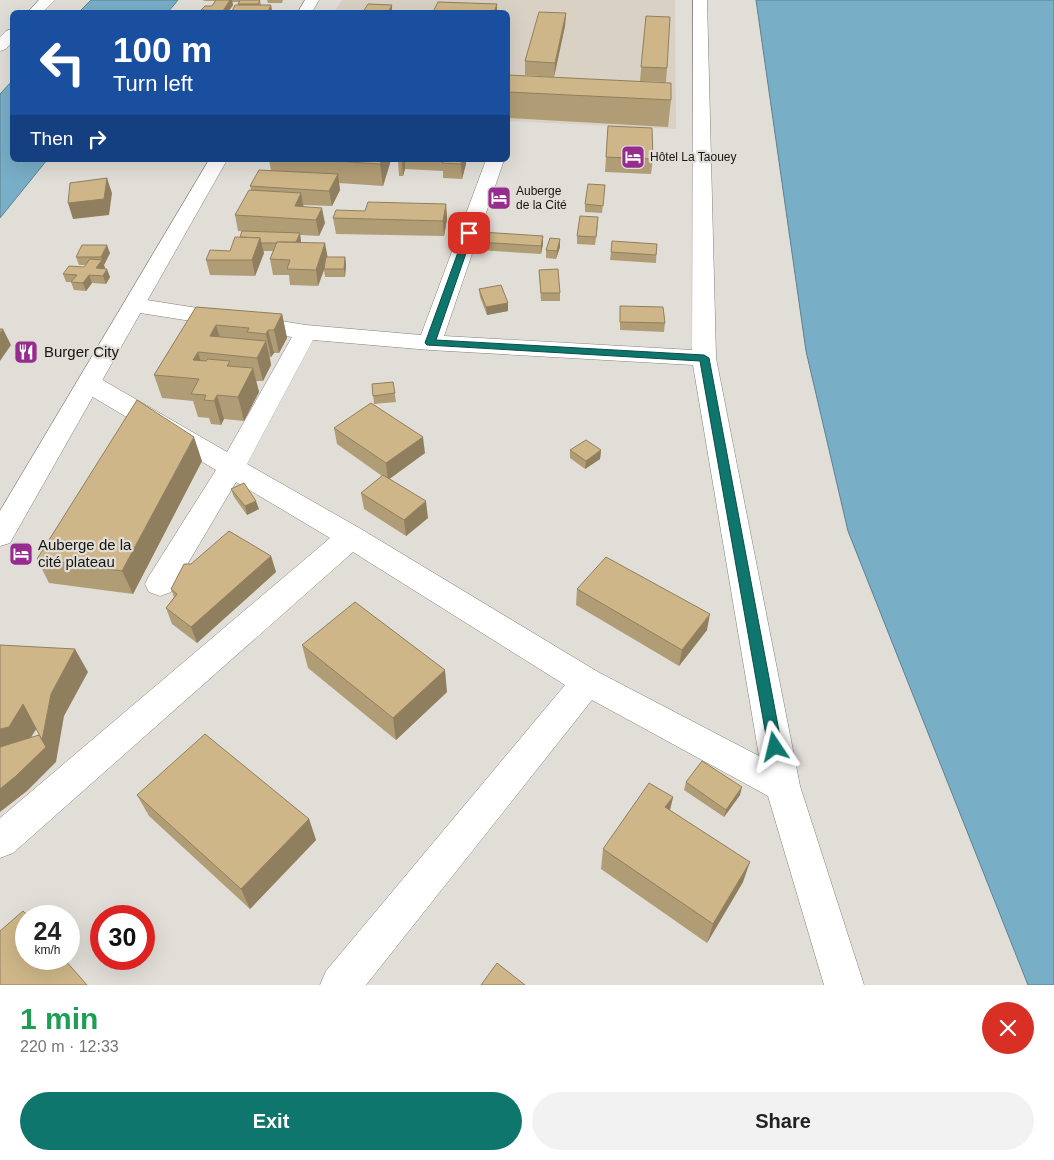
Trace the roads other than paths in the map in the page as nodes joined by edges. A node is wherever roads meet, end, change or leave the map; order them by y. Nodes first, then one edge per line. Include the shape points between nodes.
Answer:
1 (48, 0) edge
2 (700, 0) edge
3 (37, 10) edge
4 (10, 36) edge
5 (0, 46) edge
6 (217, 162) edge
7 (494, 162) edge
8 (134, 305) junction
9 (306, 332) junction
10 (430, 343) junction
11 (704, 358) junction
12 (90, 384) junction
13 (232, 467) junction
14 (0, 535) edge
15 (351, 537) junction
16 (160, 584) dead end
17 (587, 682) junction
18 (782, 786) junction
19 (0, 841) edge
20 (340, 985) edge
21 (844, 985) edge

1 - 3 street
2 - 11 street
4 - 5 street
6 - 8 street
7 - 10 street
8 - 9 street
8 - 12 street
9 - 10 street
9 - 13 street
10 - 11 street
11 - 18 street
12 - 13 street
12 - 14 street
13 - 15 street
13 - 16 street
15 - 17 street
15 - 19 street
17 - 18 street
17 - 20 street
18 - 21 street

